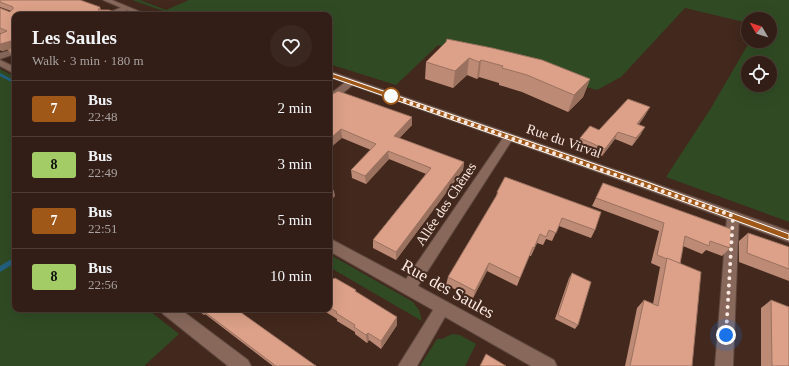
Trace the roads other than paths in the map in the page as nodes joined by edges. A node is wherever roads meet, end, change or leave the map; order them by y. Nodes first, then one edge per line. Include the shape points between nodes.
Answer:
1 (107, 0) edge
2 (125, 8) junction
3 (114, 12) edge
4 (136, 12) edge
5 (12, 52) edge
6 (0, 56) edge
7 (0, 63) edge
8 (12, 69) edge
9 (332, 75) edge
10 (351, 82) junction
11 (332, 98) edge
12 (509, 137) junction
13 (733, 216) junction
14 (789, 237) edge
15 (332, 246) edge
16 (408, 288) junction
17 (443, 307) junction
18 (172, 312) edge
19 (242, 366) edge
20 (406, 366) edge
21 (548, 366) edge
22 (724, 366) edge

1 - 2 street
2 - 3 street
2 - 4 street
5 - 6 street
7 - 8 street
9 - 10 street, Rue du Virval
10 - 11 street
10 - 12 street, Rue du Virval
12 - 13 street, Rue du Virval
12 - 16 street, Allée des Chênes
13 - 14 street, Rue du Virval
13 - 22 street
15 - 16 street, Rue des Saules
16 - 17 street, Rue des Saules
17 - 20 street
17 - 21 street, Rue des Saules
18 - 19 street

